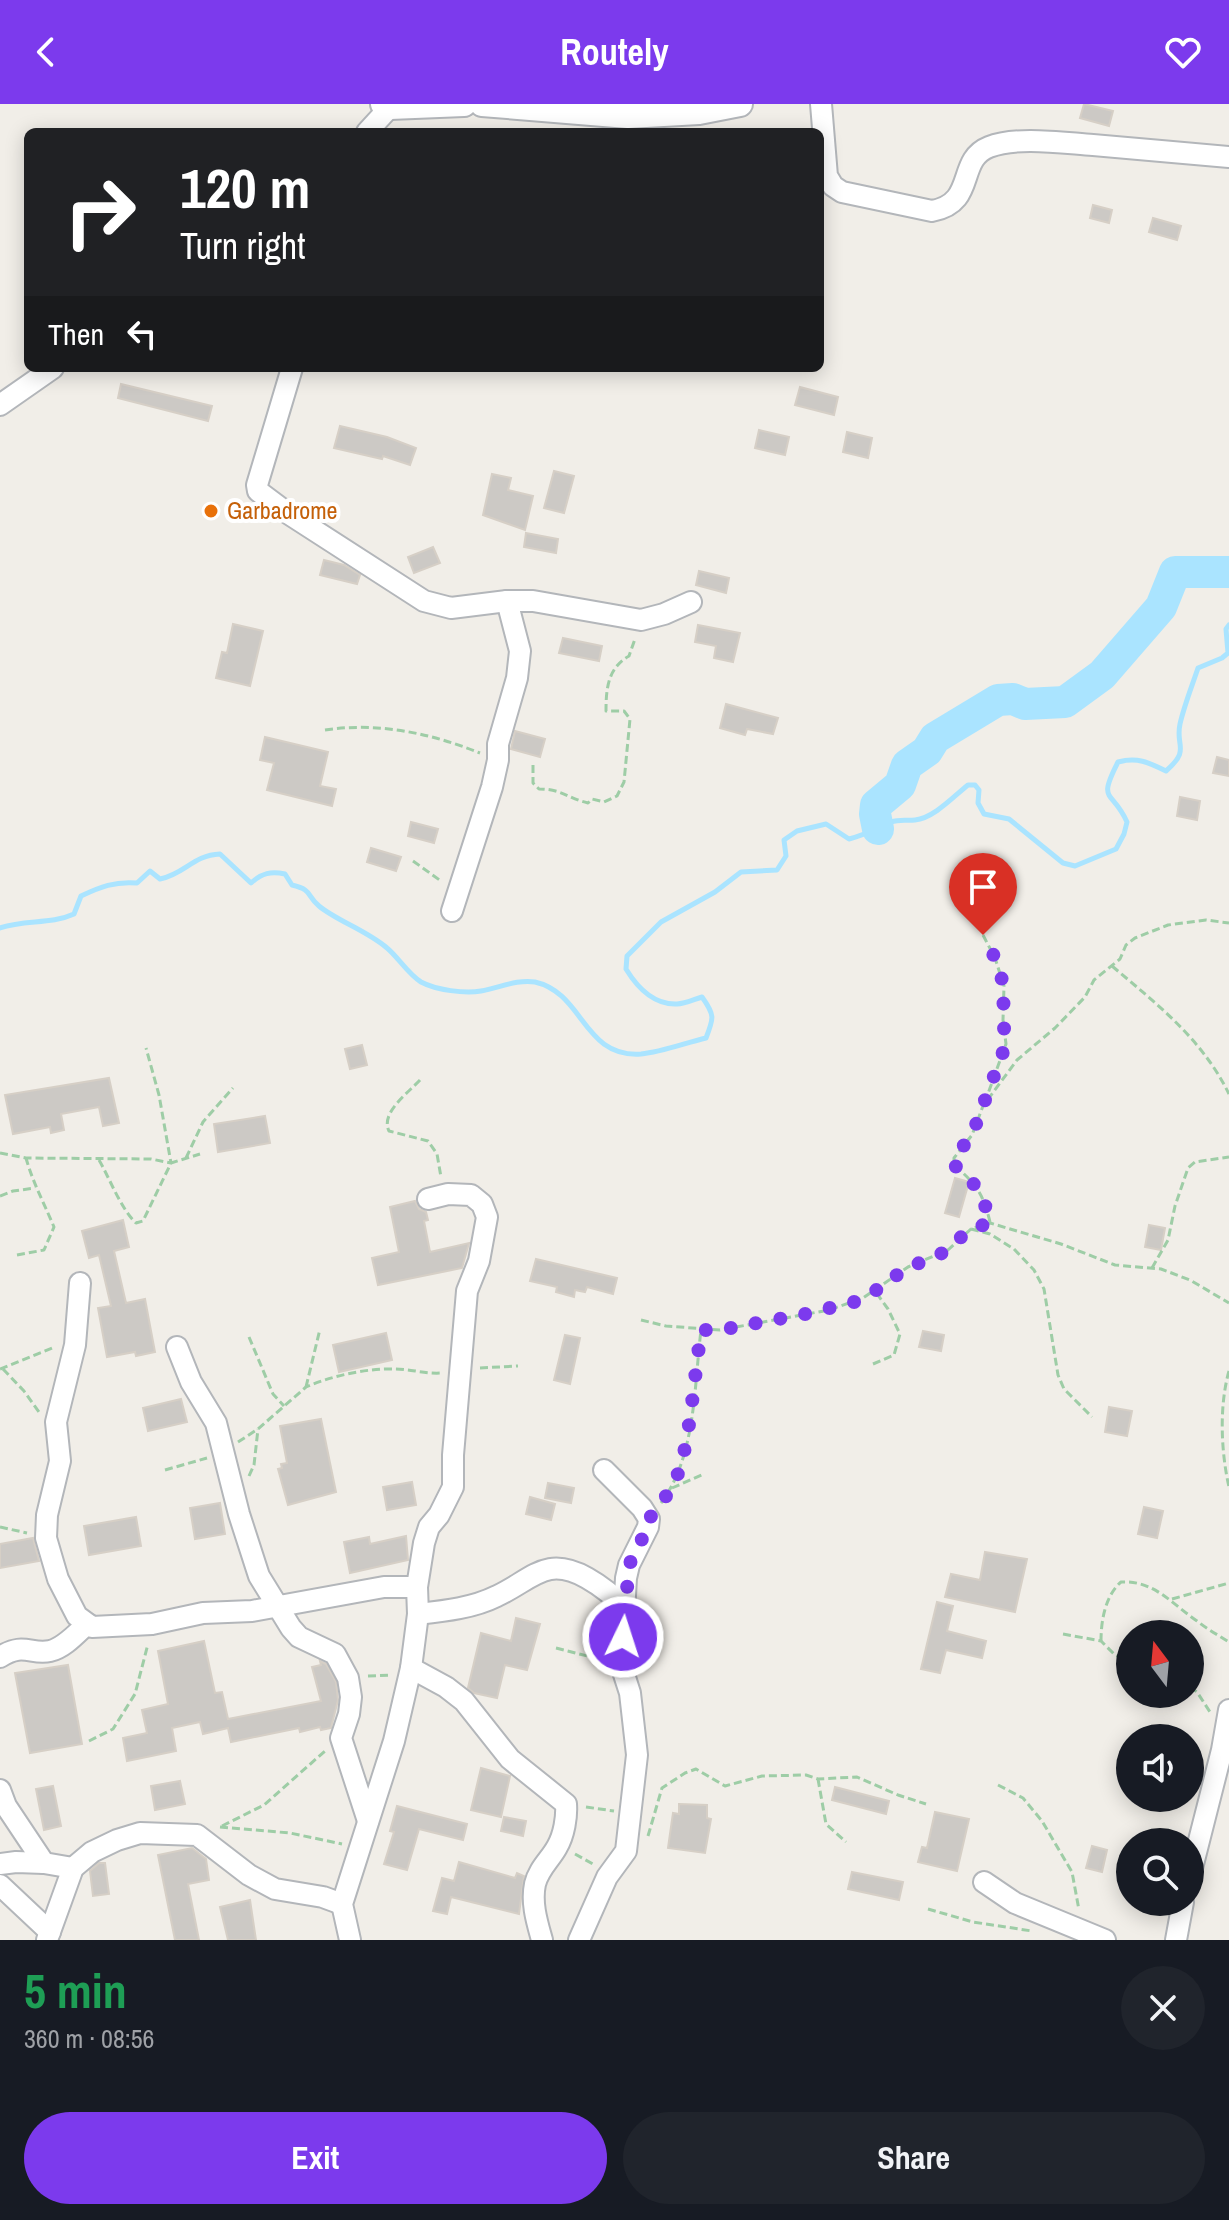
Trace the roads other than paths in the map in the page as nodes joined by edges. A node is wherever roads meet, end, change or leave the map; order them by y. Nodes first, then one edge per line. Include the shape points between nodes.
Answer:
1 (464, 104) edge
2 (482, 104) edge
3 (740, 104) edge
4 (821, 104) edge
5 (386, 105) edge
6 (370, 128) edge
7 (823, 128) edge
8 (824, 140) edge
9 (1229, 157) edge
10 (47, 372) edge
11 (291, 372) edge
12 (0, 405) edge
13 (507, 601) junction
14 (691, 602) dead end
15 (452, 911) dead end
16 (438, 1196) road end
17 (80, 1283) dead end
18 (177, 1347) dead end
19 (604, 1470) dead end
20 (417, 1587) junction
21 (275, 1605) junction
22 (626, 1609) junction
23 (418, 1614) junction
24 (87, 1624) junction
25 (0, 1657) edge
26 (411, 1668) junction
27 (1229, 1710) edge
28 (1226, 1739) edge
29 (0, 1790) edge
30 (368, 1821) junction
31 (1203, 1828) edge
32 (44, 1863) junction
33 (0, 1864) edge
34 (73, 1868) junction
35 (984, 1882) dead end
36 (0, 1885) edge
37 (342, 1904) junction
38 (1180, 1916) edge
39 (48, 1936) edge
40 (350, 1940) edge
41 (542, 1940) edge
42 (579, 1940) edge
43 (1105, 1940) edge
44 (1176, 1940) edge

1 - 5 street
2 - 3 street via 628,116
4 - 7 street
5 - 6 street
8 - 9 street via 827,176 842,192 932,211 954,203 973,160 992,145 1047,142
10 - 12 street
11 - 13 street via 257,485 260,494 424,601 451,608
13 - 14 street via 641,620
13 - 15 street via 520,651 517,678
16 - 20 street via 471,1195 487,1217 467,1291 453,1487 429,1527
17 - 24 street via 75,1345 56,1422 60,1461 46,1538 58,1579 77,1616
18 - 21 street via 216,1423 253,1561
19 - 22 street via 649,1519 629,1565
20 - 21 street via 369,1589
20 - 23 street
21 - 24 street via 152,1624
21 - 30 street via 299,1637 335,1654 348,1678 351,1697 341,1738
22 - 23 street via 608,1590 570,1568 557,1567 476,1604
22 - 42 street via 621,1665 637,1755 626,1851 607,1877
23 - 26 street
24 - 25 street via 51,1651 23,1648
26 - 30 street
26 - 41 street via 464,1701 510,1759 566,1804 557,1847 535,1884
27 - 28 street
28 - 31 street
29 - 32 street
30 - 37 street
32 - 33 street
32 - 34 street
34 - 37 street via 92,1852 140,1833 197,1835 275,1889
34 - 39 street
35 - 43 street via 1015,1903
36 - 39 street
37 - 40 street
38 - 44 street

